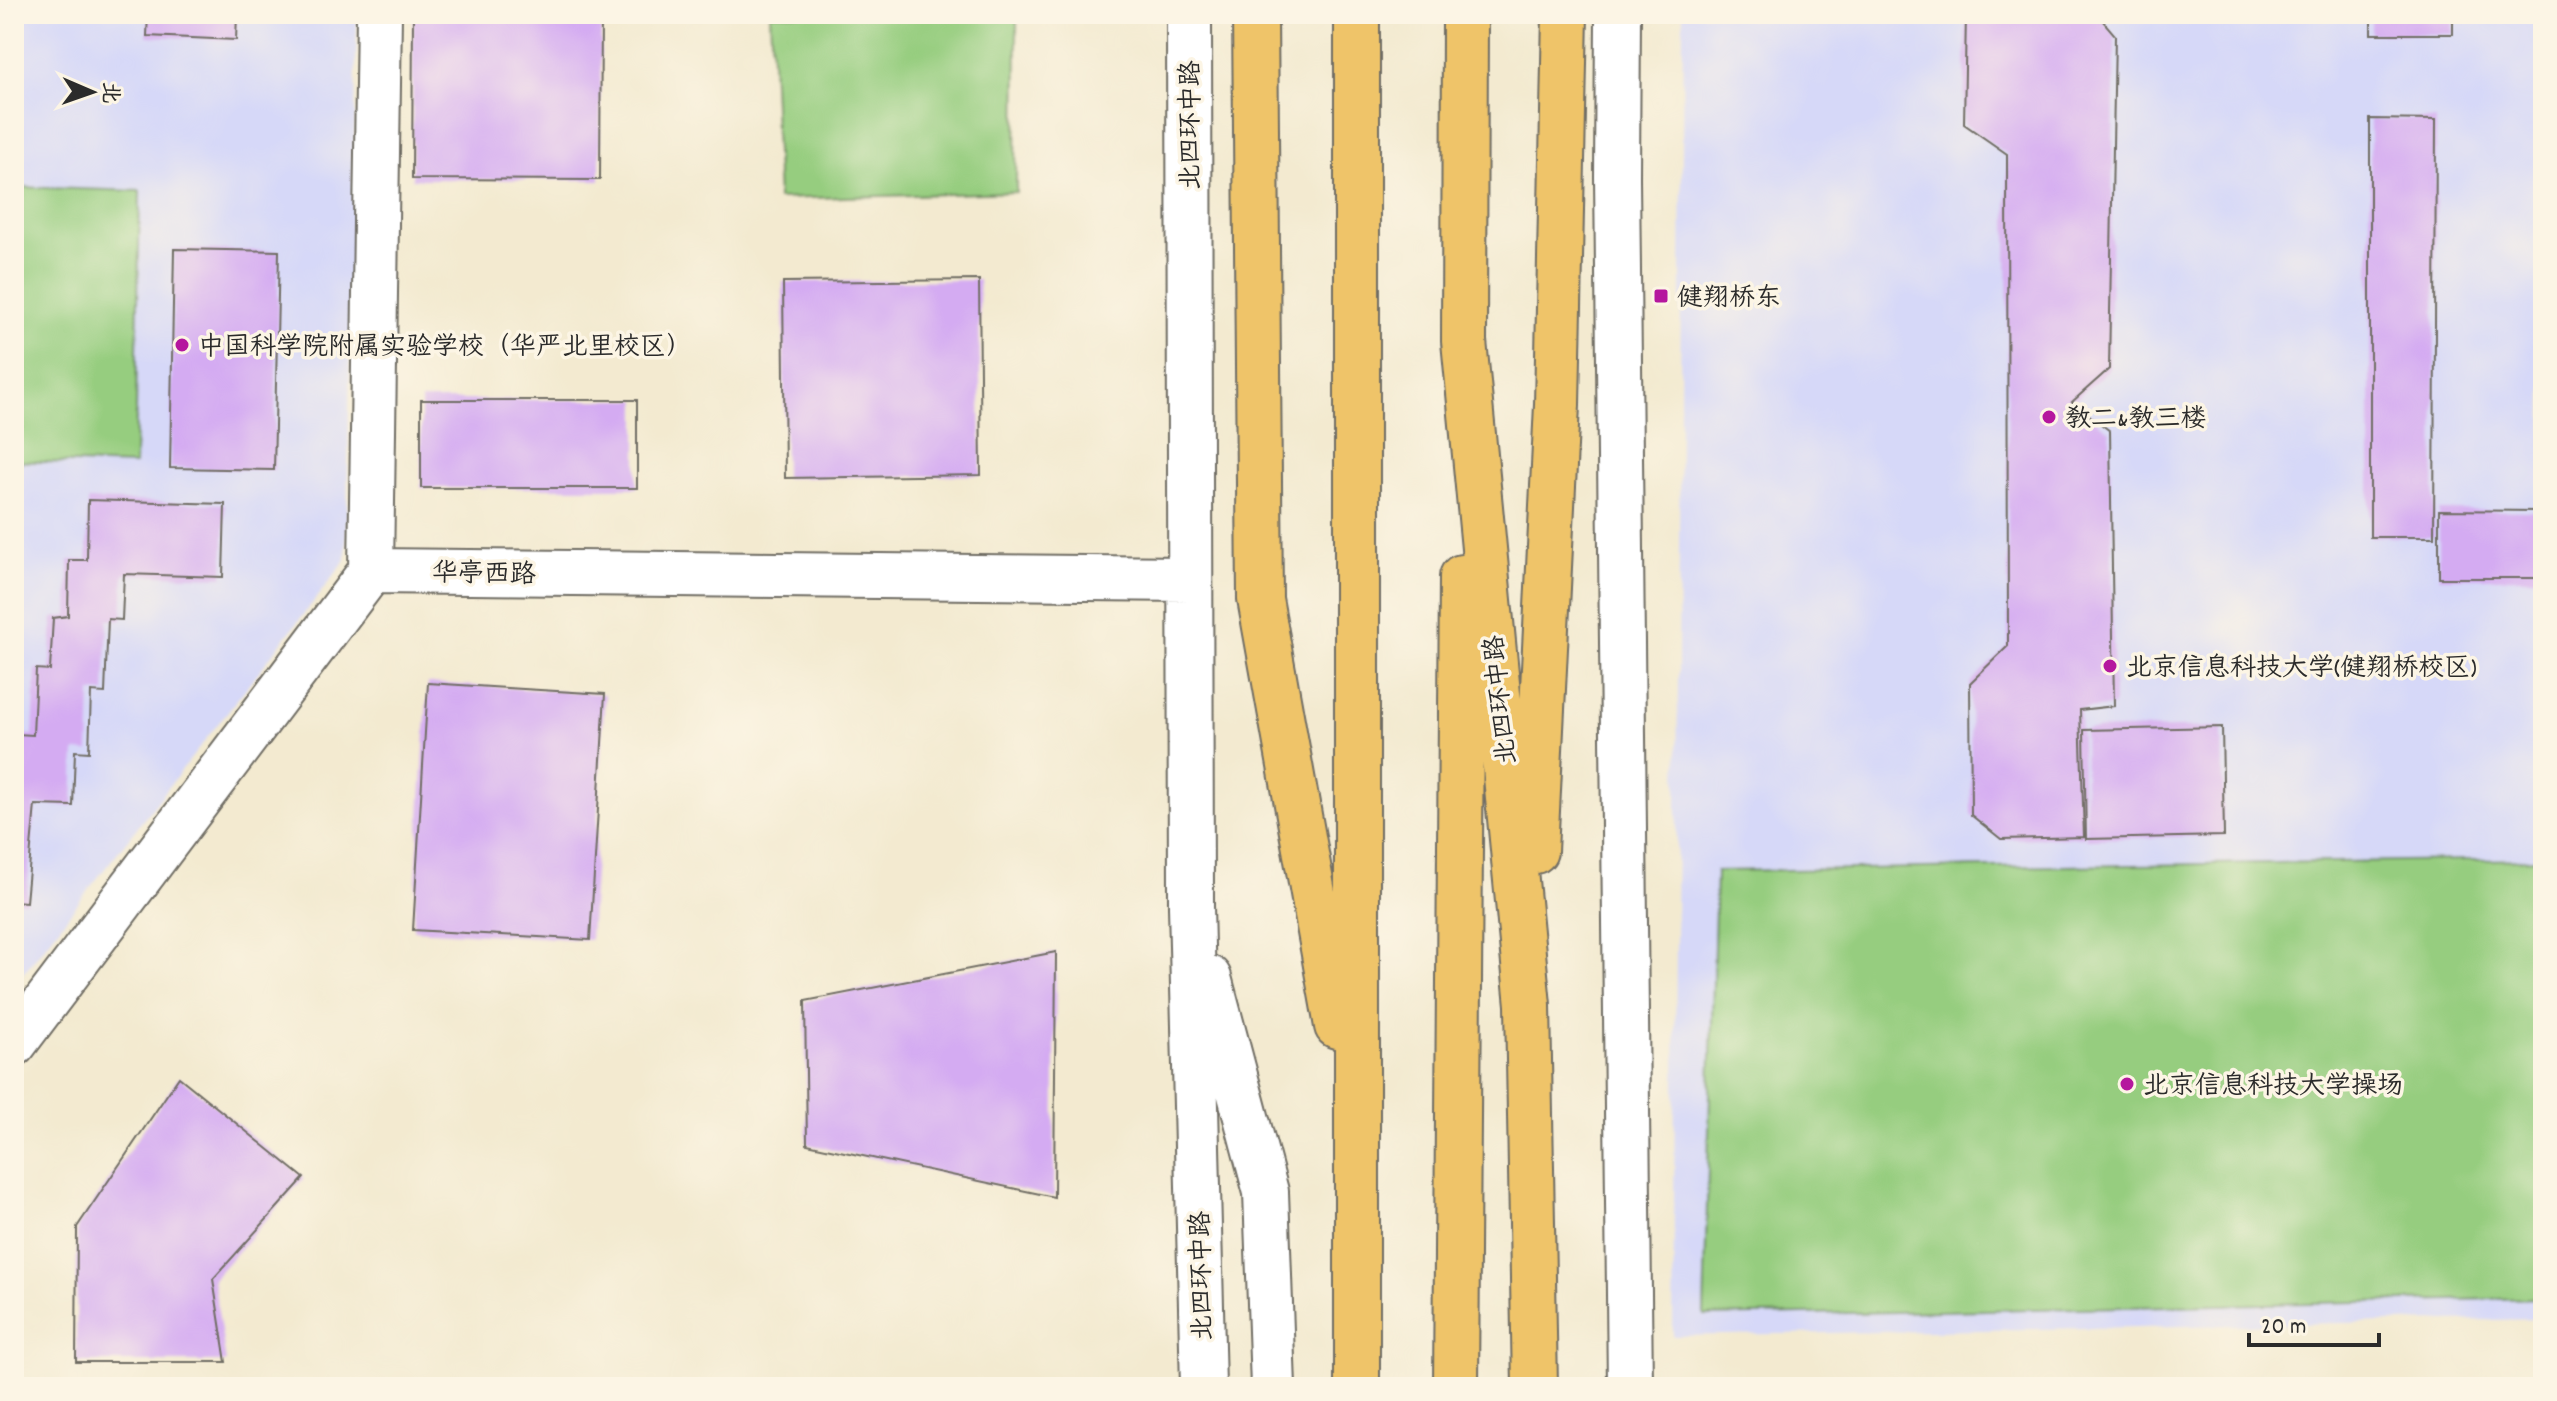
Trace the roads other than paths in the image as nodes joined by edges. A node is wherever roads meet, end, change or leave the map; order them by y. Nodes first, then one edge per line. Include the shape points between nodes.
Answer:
1 (379, 14) edge
2 (1189, 14) edge
3 (1255, 14) edge
4 (1357, 14) edge
5 (1465, 14) edge
6 (1565, 14) edge
7 (1618, 14) edge
8 (1464, 341) junction
9 (371, 571) junction
10 (1190, 579) junction
11 (1191, 906) junction
12 (1528, 1005) junction
13 (14, 1044) edge
14 (1358, 1138) junction
15 (1203, 1387) edge
16 (1273, 1387) edge
17 (1357, 1387) edge
18 (1456, 1387) edge
19 (1535, 1387) edge
20 (1630, 1387) edge

1 - 9 street
2 - 10 street, 北四环中路
3 - 14 highway via 1260,599
4 - 14 highway
5 - 8 highway, 北四环中路
6 - 12 highway via 1557,405
7 - 20 street
8 - 12 highway, 北四环中路
8 - 18 highway
9 - 10 street, 华亭西路
9 - 13 street
10 - 11 street, 北四环中路
11 - 15 street, 北四环中路
11 - 16 street via 1266,1192
12 - 19 highway, 北四环中路
14 - 17 highway

